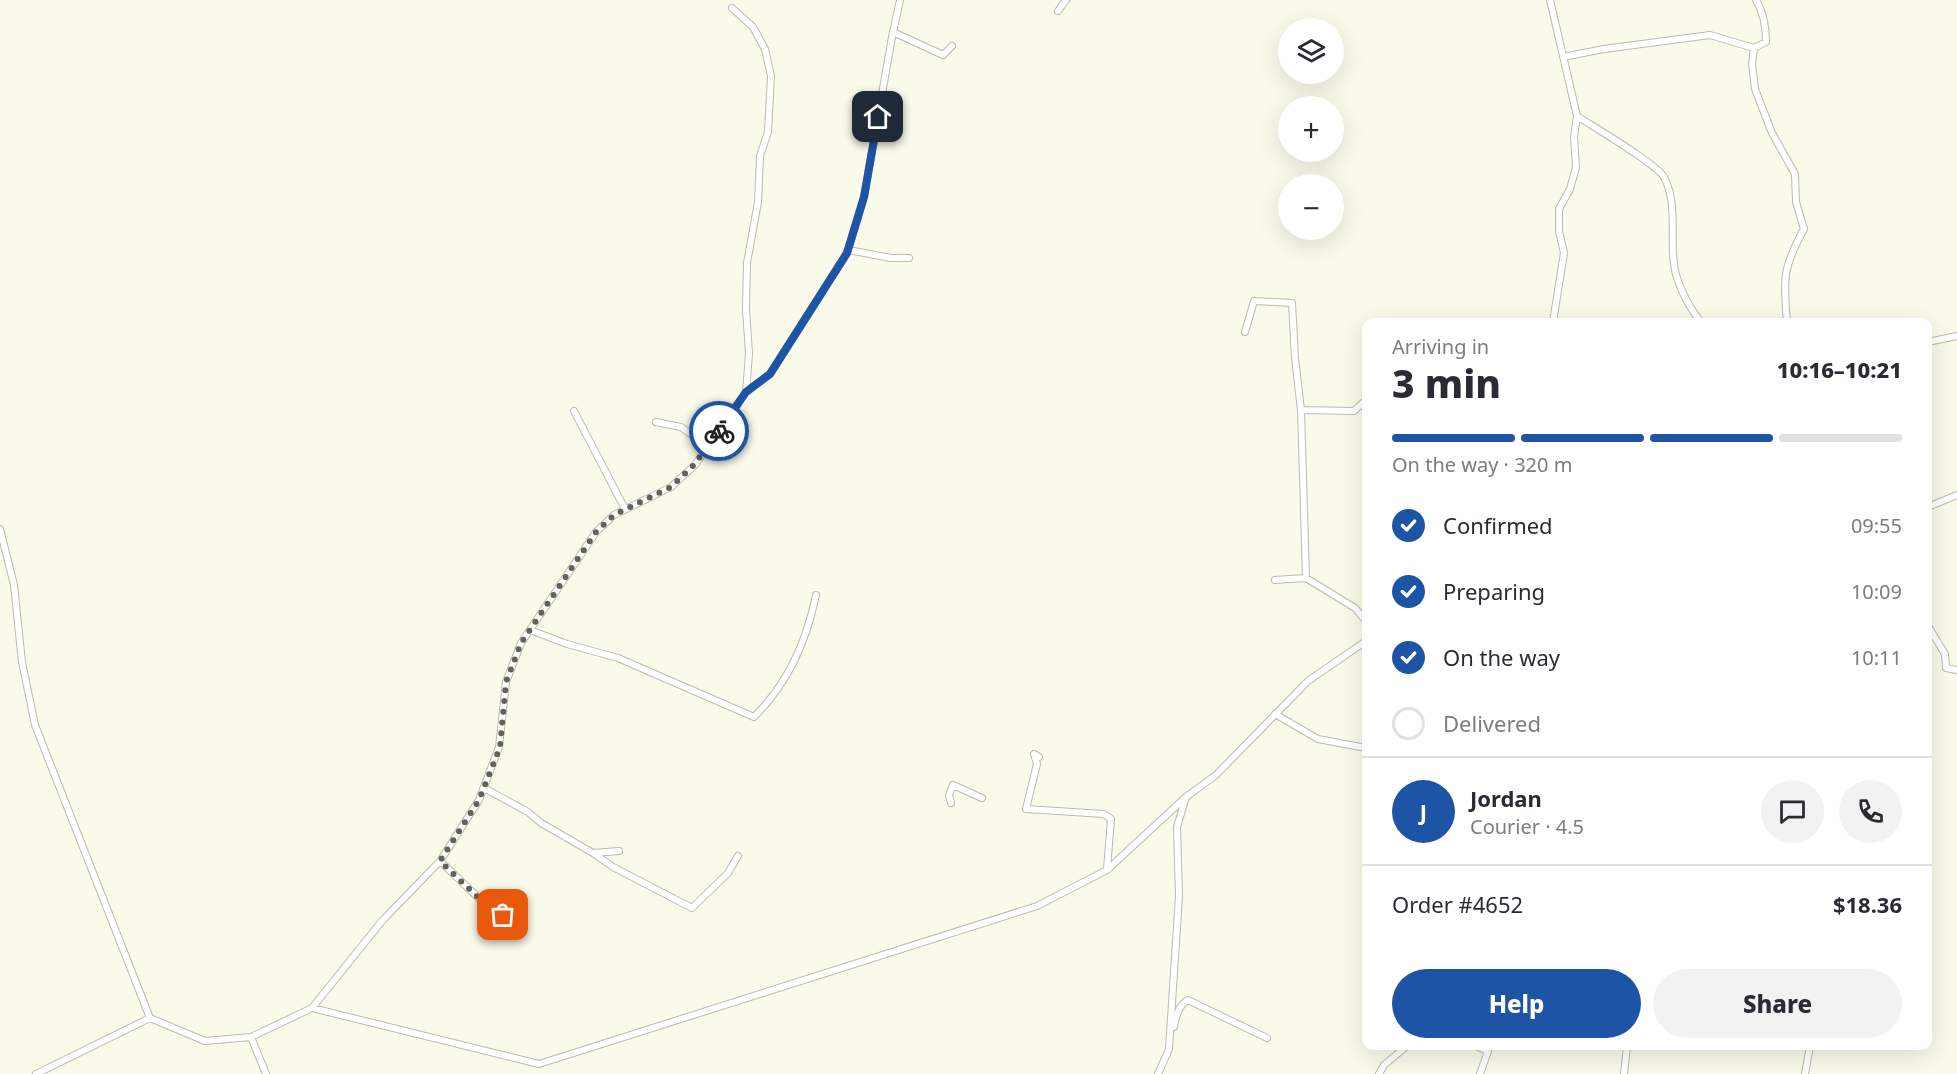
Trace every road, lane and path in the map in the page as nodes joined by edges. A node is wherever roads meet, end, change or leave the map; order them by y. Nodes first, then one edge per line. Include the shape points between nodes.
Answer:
1 (900, 0) edge
2 (1066, 0) edge
3 (1550, 0) edge
4 (1756, 0) edge
5 (732, 8) dead end
6 (1058, 11) dead end
7 (893, 32) junction
8 (952, 46) dead end
9 (1754, 48) junction
10 (1563, 57) junction
11 (1576, 116) junction
12 (848, 250) junction
13 (909, 258) dead end
14 (1554, 318) edge
15 (1698, 318) edge
16 (1787, 318) edge
17 (1245, 332) dead end
18 (1957, 336) edge
19 (1932, 341) edge
20 (746, 392) junction
21 (1362, 404) edge
22 (1301, 410) junction
23 (574, 411) dead end
24 (656, 422) dead end
25 (708, 446) junction
26 (1957, 495) edge
27 (1932, 505) edge
28 (625, 509) junction
29 (0, 529) edge
30 (1306, 578) junction
31 (1275, 580) dead end
32 (816, 595) dead end
33 (1362, 616) edge
34 (530, 630) junction
35 (1932, 633) edge
36 (1362, 644) edge
37 (1957, 670) edge
38 (1275, 714) junction
39 (1362, 747) edge
40 (1039, 757) dead end
41 (483, 788) junction
42 (1186, 797) junction
43 (982, 798) dead end
44 (951, 802) dead end
45 (619, 851) dead end
46 (592, 853) junction
47 (738, 856) dead end
48 (440, 861) junction
49 (1107, 870) junction
50 (517, 922) dead end
51 (312, 1008) junction
52 (150, 1018) junction
53 (251, 1037) junction
54 (1267, 1038) dead end
55 (1169, 1049) junction
56 (1402, 1050) edge
57 (1487, 1050) edge
58 (1627, 1050) edge
59 (1809, 1050) edge
60 (36, 1074) edge
61 (266, 1074) edge
62 (1158, 1074) edge
63 (1379, 1074) edge
64 (1480, 1074) edge
65 (1624, 1074) edge
66 (1805, 1074) edge

1 - 7 street
2 - 6 street
3 - 10 street
4 - 9 street via 1766,28 1766,42
5 - 20 street via 753,27 765,49 771,76 768,132 760,156 758,202 747,264
7 - 8 street via 943,55
7 - 12 street via 864,197
9 - 10 street via 1710,35
9 - 16 street via 1755,89 1772,133 1795,174 1796,202 1804,229 1789,256 1783,282
10 - 11 street
11 - 14 street via 1576,167 1570,189 1558,209 1564,253
11 - 15 street via 1663,175 1672,202 1677,277
12 - 13 street
12 - 20 street via 770,374
17 - 22 street via 1254,301 1292,303
18 - 19 street
20 - 25 street
21 - 22 street via 1354,411
22 - 30 street
23 - 28 street
24 - 25 street via 681,427
25 - 28 street via 671,487
26 - 27 street
28 - 34 street via 596,532
29 - 52 street via 14,585 22,662 35,725
30 - 31 street
30 - 33 street
32 - 34 street via 810,626 791,670 754,717 618,658
34 - 41 street via 506,682 500,747
35 - 37 street via 1945,654 1946,668
36 - 38 street via 1308,681
38 - 39 street via 1318,739
38 - 42 street via 1216,776
40 - 49 street via 1034,754 1037,764 1026,809 1104,814 1111,819
41 - 46 street
41 - 48 street
42 - 49 street
42 - 55 street via 1177,827 1179,896
43 - 44 street via 953,785
45 - 46 street
46 - 47 street via 692,908 728,873
48 - 50 street via 488,907
48 - 51 street via 382,921
49 - 51 street via 1037,906 539,1064
51 - 53 street
52 - 53 street via 205,1041
52 - 60 street
53 - 61 street
54 - 55 street via 1188,1000 1176,1015
55 - 62 street
56 - 63 street
57 - 64 street
58 - 65 street
59 - 66 street

